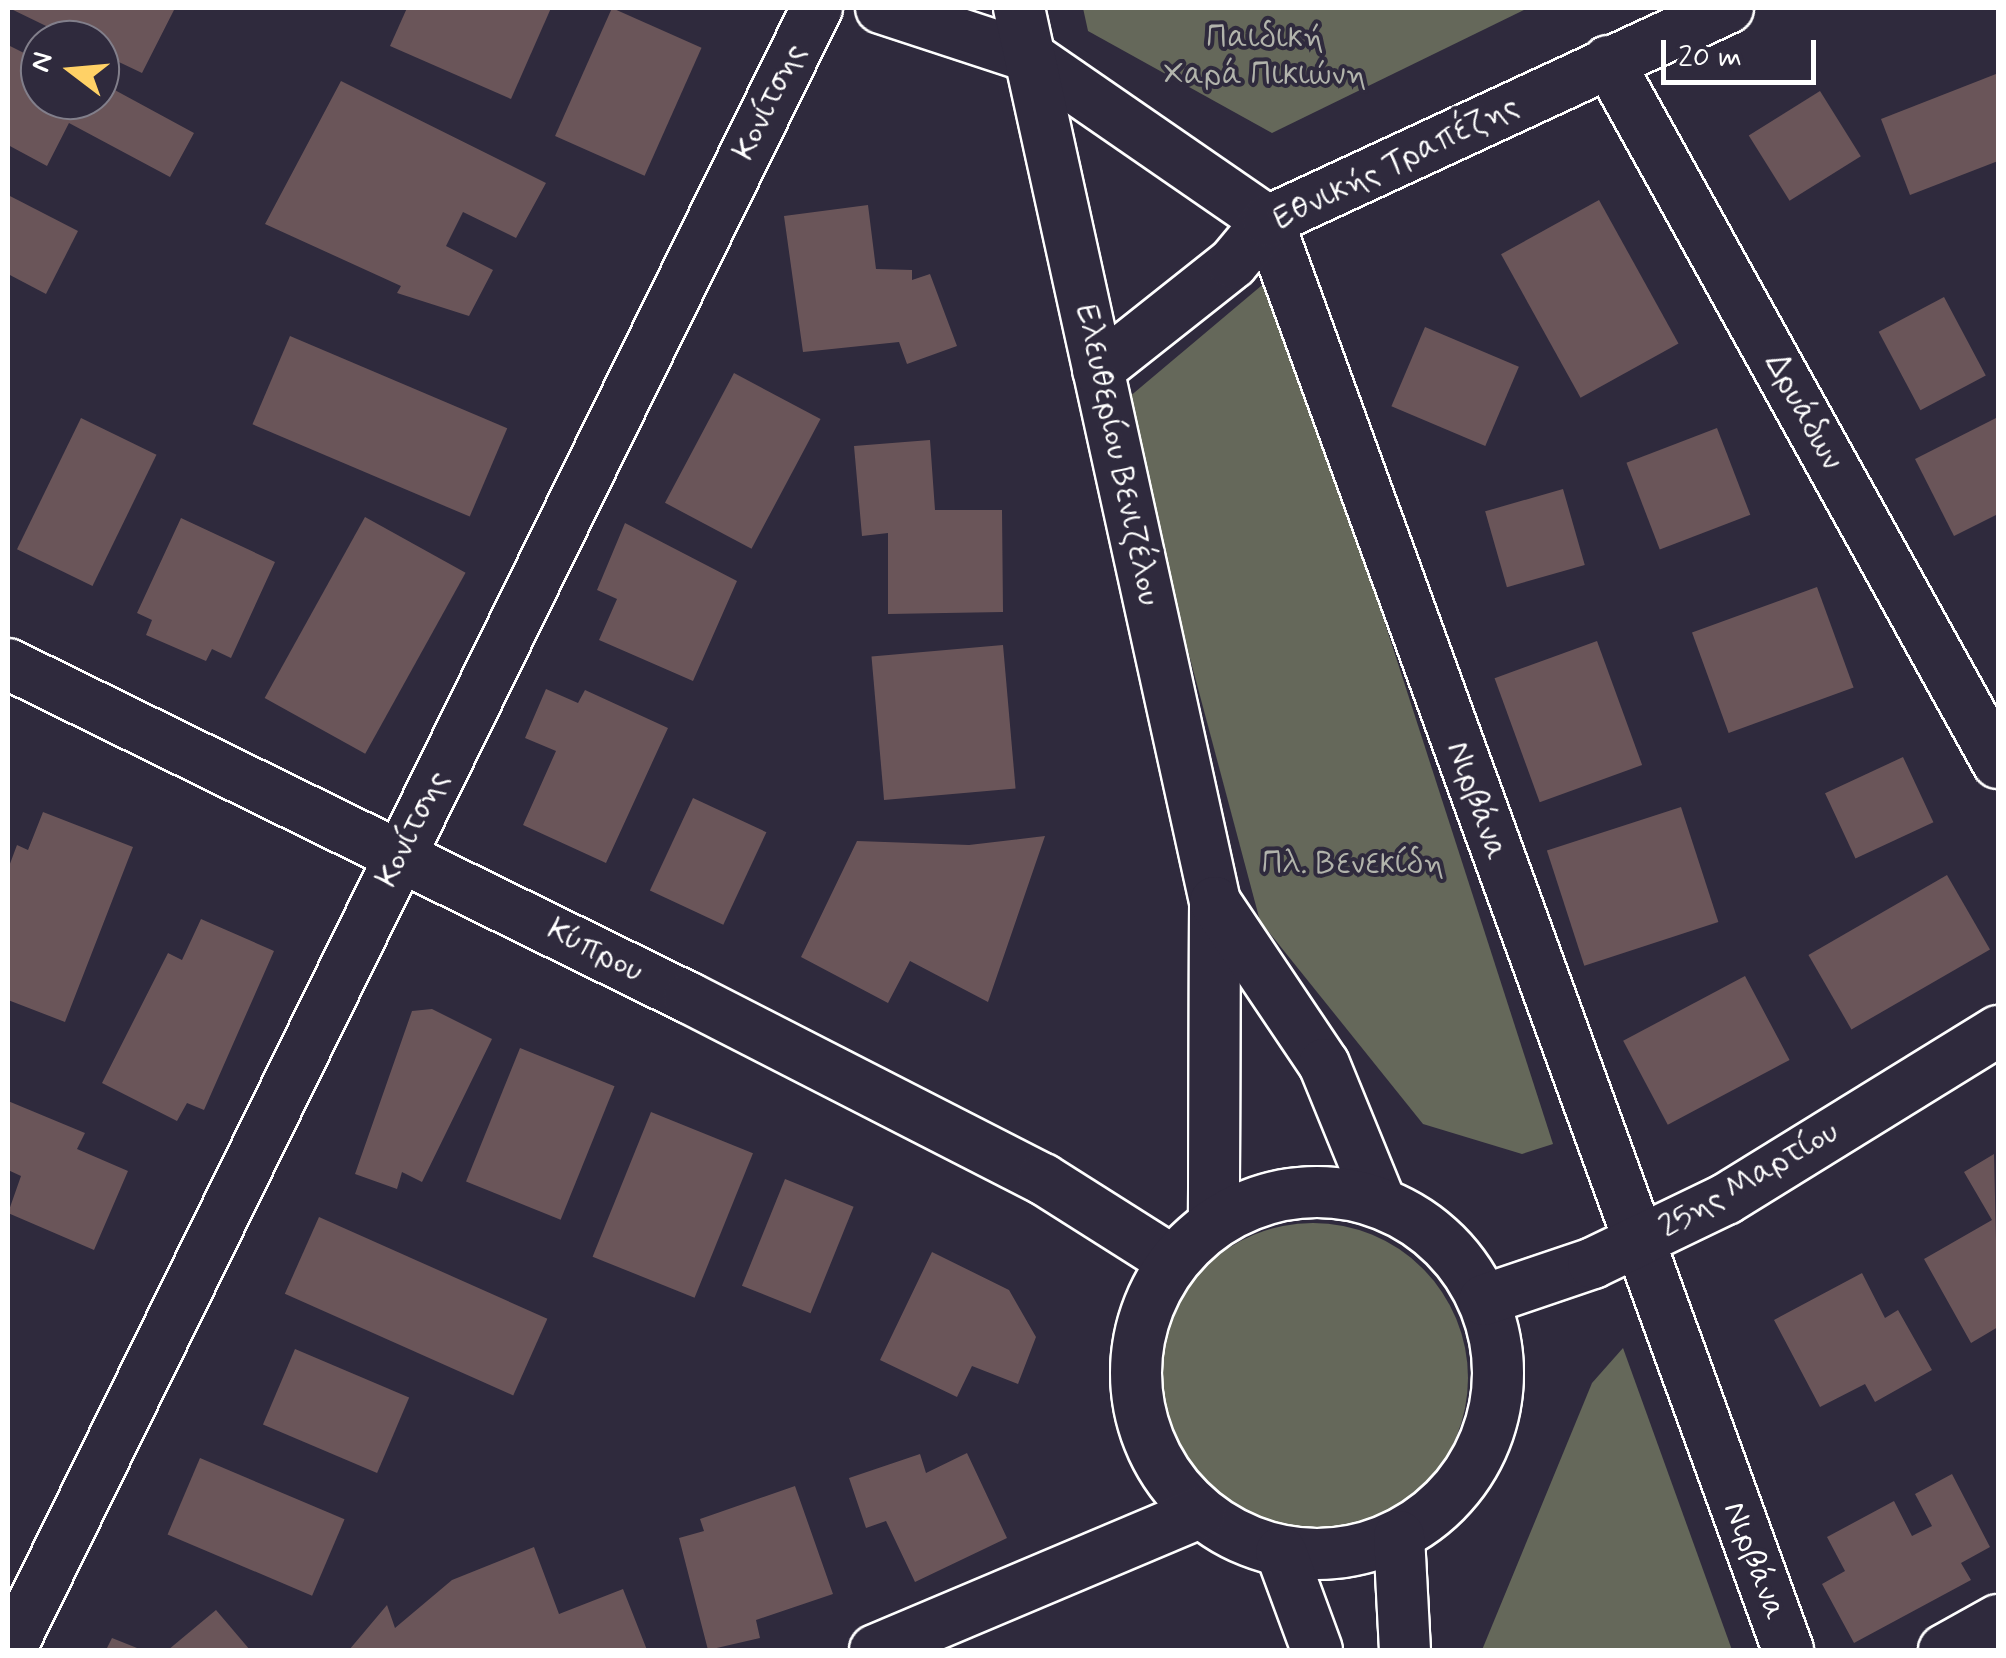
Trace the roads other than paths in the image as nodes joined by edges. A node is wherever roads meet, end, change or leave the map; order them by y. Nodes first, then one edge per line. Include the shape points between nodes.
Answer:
1 (817, 8) edge
2 (881, 8) edge
3 (1019, 8) edge
4 (1728, 8) edge
5 (1030, 57) junction
6 (1608, 61) junction
7 (1268, 221) junction
8 (1098, 370) junction
9 (8, 664) edge
10 (1998, 764) edge
11 (401, 854) junction
12 (1214, 902) junction
13 (1998, 1030) edge
14 (1380, 1202) junction
15 (1214, 1222) junction
16 (1635, 1245) junction
17 (1171, 1260) junction
18 (1484, 1300) junction
19 (1200, 1512) junction
20 (1399, 1536) junction
21 (1281, 1552) junction
22 (1998, 1620) edge
23 (10, 1650) edge
24 (875, 1650) edge
25 (1317, 1650) edge
26 (1406, 1650) edge
27 (1788, 1650) edge
28 (1944, 1650) edge

1 - 11 street, Κονίτσης
2 - 5 street
3 - 5 street, Ελευθερίου Βενιζέλου
4 - 6 street, Εθνικής Τραπέζης
5 - 7 street
5 - 8 street, Ελευθερίου Βενιζέλου
6 - 7 street, Εθνικής Τραπέζης
6 - 10 street, Δρυάδων
7 - 8 street, Εθνικής Τραπέζης via 1233,263
7 - 16 street, Νιρβάνα
8 - 12 street, Ελευθερίου Βενιζέλου
9 - 11 street, Κύπρου
11 - 17 street, Κύπρου via 1042,1179
11 - 23 street, Κονίτσης
12 - 14 street, Ελευθερίου Βενιζέλου via 1324,1064
12 - 15 street, Ελευθερίου Βενιζέλου
13 - 16 street, 25ης Μαρτίου
14 - 15 street via 1294,1192
14 - 18 street via 1423,1224
15 - 17 street
16 - 18 street, 25ης Μαρτίου
16 - 27 street, Νιρβάνα
17 - 19 street via 1138,1337 1135,1385 1167,1477
18 - 20 street via 1499,1377 1480,1453 1432,1514
19 - 21 street
19 - 24 street
20 - 21 street via 1342,1554
20 - 26 street
21 - 25 street
22 - 28 street

